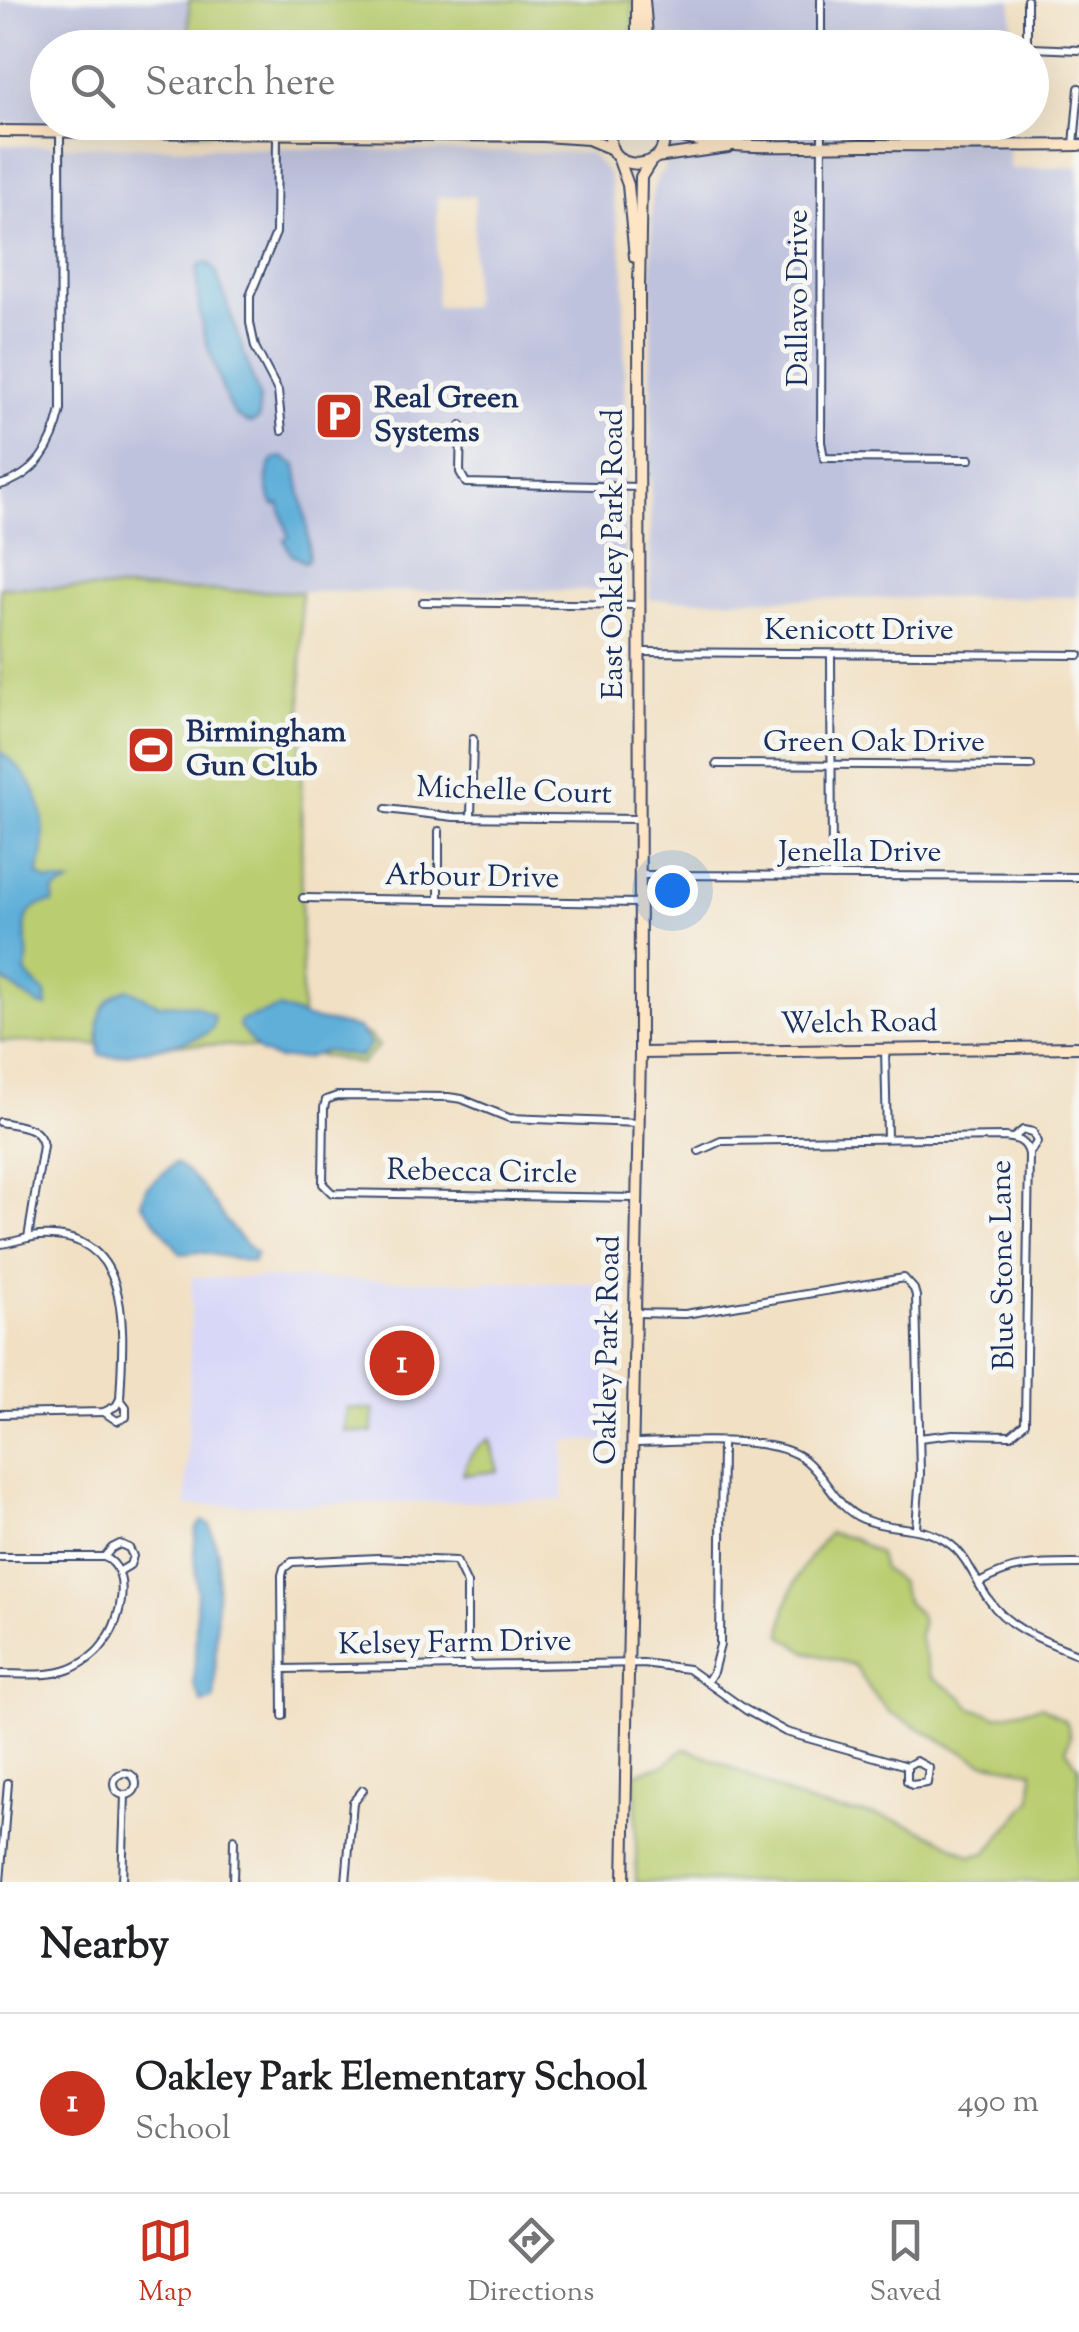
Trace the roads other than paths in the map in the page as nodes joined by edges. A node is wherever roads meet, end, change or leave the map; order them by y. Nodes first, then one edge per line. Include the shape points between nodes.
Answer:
1 (641, 0) edge
2 (821, 0) edge
3 (1026, 0) edge
4 (638, 30) edge
5 (645, 30) edge
6 (821, 30) edge
7 (1028, 30) edge
8 (1049, 49) edge
9 (1079, 50) edge
10 (1079, 88) edge
11 (0, 131) edge
12 (30, 132) edge
13 (60, 140) edge
14 (277, 140) edge
15 (590, 140) edge
16 (611, 140) edge
17 (662, 140) edge
18 (703, 140) edge
19 (822, 140) edge
20 (749, 144) junction
21 (822, 145) junction
22 (1077, 146) edge
23 (615, 153) junction
24 (654, 159) junction
25 (639, 288) junction
26 (461, 425) dead end
27 (282, 431) dead end
28 (970, 459) dead end
29 (0, 485) edge
30 (639, 487) junction
31 (423, 602) dead end
32 (640, 605) junction
33 (640, 652) junction
34 (831, 654) junction
35 (1079, 656) edge
36 (473, 738) dead end
37 (717, 764) dead end
38 (832, 765) junction
39 (1032, 766) dead end
40 (386, 809) dead end
41 (471, 816) junction
42 (640, 818) junction
43 (439, 831) dead end
44 (640, 875) junction
45 (832, 876) junction
46 (1079, 878) edge
47 (304, 898) dead end
48 (439, 899) junction
49 (641, 903) junction
50 (1079, 1047) edge
51 (885, 1049) junction
52 (640, 1054) junction
53 (0, 1122) edge
54 (640, 1122) junction
55 (887, 1138) junction
56 (1013, 1138) junction
57 (699, 1151) dead end
58 (1029, 1154) junction
59 (638, 1198) junction
60 (28, 1238) junction
61 (0, 1244) edge
62 (634, 1313) junction
63 (118, 1402) junction
64 (104, 1412) junction
65 (0, 1414) edge
66 (919, 1438) junction
67 (632, 1443) junction
68 (722, 1444) junction
69 (916, 1528) junction
70 (0, 1557) edge
71 (104, 1557) junction
72 (1079, 1564) edge
73 (120, 1572) junction
74 (979, 1583) junction
75 (1079, 1654) edge
76 (628, 1664) junction
77 (467, 1666) junction
78 (283, 1669) junction
79 (0, 1674) edge
80 (707, 1682) junction
81 (283, 1716) dead end
82 (908, 1766) junction
83 (8, 1783) dead end
84 (363, 1790) dead end
85 (125, 1795) dead end
86 (234, 1838) dead end
87 (0, 1882) edge
88 (122, 1882) edge
89 (233, 1882) edge
90 (346, 1882) edge
91 (624, 1882) edge

1 - 4 street
1 - 5 street
2 - 6 street
3 - 7 street
8 - 9 street
10 - 22 street
11 - 12 street
13 - 29 street via 62,410 42,457
14 - 27 street via 276,233 250,296 250,323 278,391
15 - 23 street
16 - 23 street
17 - 24 street, East Oakley Park Road
18 - 20 street
19 - 21 street, Dallavo Drive
20 - 21 street
20 - 24 street
21 - 22 street
21 - 28 street, Dallavo Drive via 824,458
23 - 24 street via 634,165
23 - 25 street, East Oakley Park Road via 628,185
24 - 25 street, East Oakley Park Road via 641,177
25 - 30 street, East Oakley Park Road
26 - 30 street via 460,472 466,483
30 - 32 street, East Oakley Park Road
31 - 32 street
32 - 33 street, East Oakley Park Road
33 - 34 street, Kenicott Drive
33 - 42 street, East Oakley Park Road
34 - 35 street, Kenicott Drive
34 - 38 street
36 - 41 street
37 - 38 street, Green Oak Drive
38 - 39 street, Green Oak Drive
38 - 45 street
40 - 41 street, Michelle Court
41 - 42 street, Michelle Court
42 - 44 street, Oakley Park Road
43 - 48 street
44 - 45 street, Jenella Drive
44 - 49 street, Oakley Park Road
45 - 46 street, Jenella Drive
47 - 48 street, Arbour Drive
48 - 49 street, Arbour Drive
49 - 52 street, Oakley Park Road
50 - 51 street, Welch Road
51 - 52 street, Welch Road
51 - 55 street
52 - 54 street, Oakley Park Road
53 - 60 street via 41,1137
54 - 59 street, Oakley Park Road
54 - 59 street, Rebecca Circle via 510,1118 448,1097 332,1096 324,1108 323,1184 336,1194
55 - 56 street, Blue Stone Lane
55 - 57 street, Blue Stone Lane via 721,1141
56 - 58 street, Blue Stone Lane
56 - 58 street via 1023,1130 1035,1134
58 - 66 street, Blue Stone Lane via 1025,1424 1011,1434
59 - 62 street, Oakley Park Road
60 - 61 street
60 - 63 street via 89,1247 110,1270 122,1311
62 - 66 street via 684,1314 904,1278 916,1296
62 - 67 street, Oakley Park Road
63 - 64 street
63 - 64 street via 128,1412 122,1421
64 - 65 street
66 - 69 street
67 - 68 street
67 - 76 street, Oakley Park Road
68 - 69 street via 790,1451 811,1465 850,1512
68 - 80 street via 720,1645
69 - 74 street via 954,1548
70 - 71 street
71 - 73 street
71 - 73 street via 120,1544 129,1548 130,1565
72 - 74 street via 1022,1565
73 - 79 street via 118,1616 92,1657 59,1672
74 - 75 street via 1011,1623
76 - 77 street, Kelsey Farm Drive
76 - 80 street, Kelsey Farm Drive via 675,1666
76 - 91 street, Oakley Park Road
77 - 78 street, Kelsey Farm Drive
77 - 78 street via 461,1566 378,1558 292,1562 284,1568
78 - 81 street
80 - 82 street, Kelsey Farm Drive via 786,1732
82 - 82 street via 907,1781 927,1783 925,1763
83 - 87 street
84 - 90 street via 353,1802
85 - 88 street
86 - 89 street

